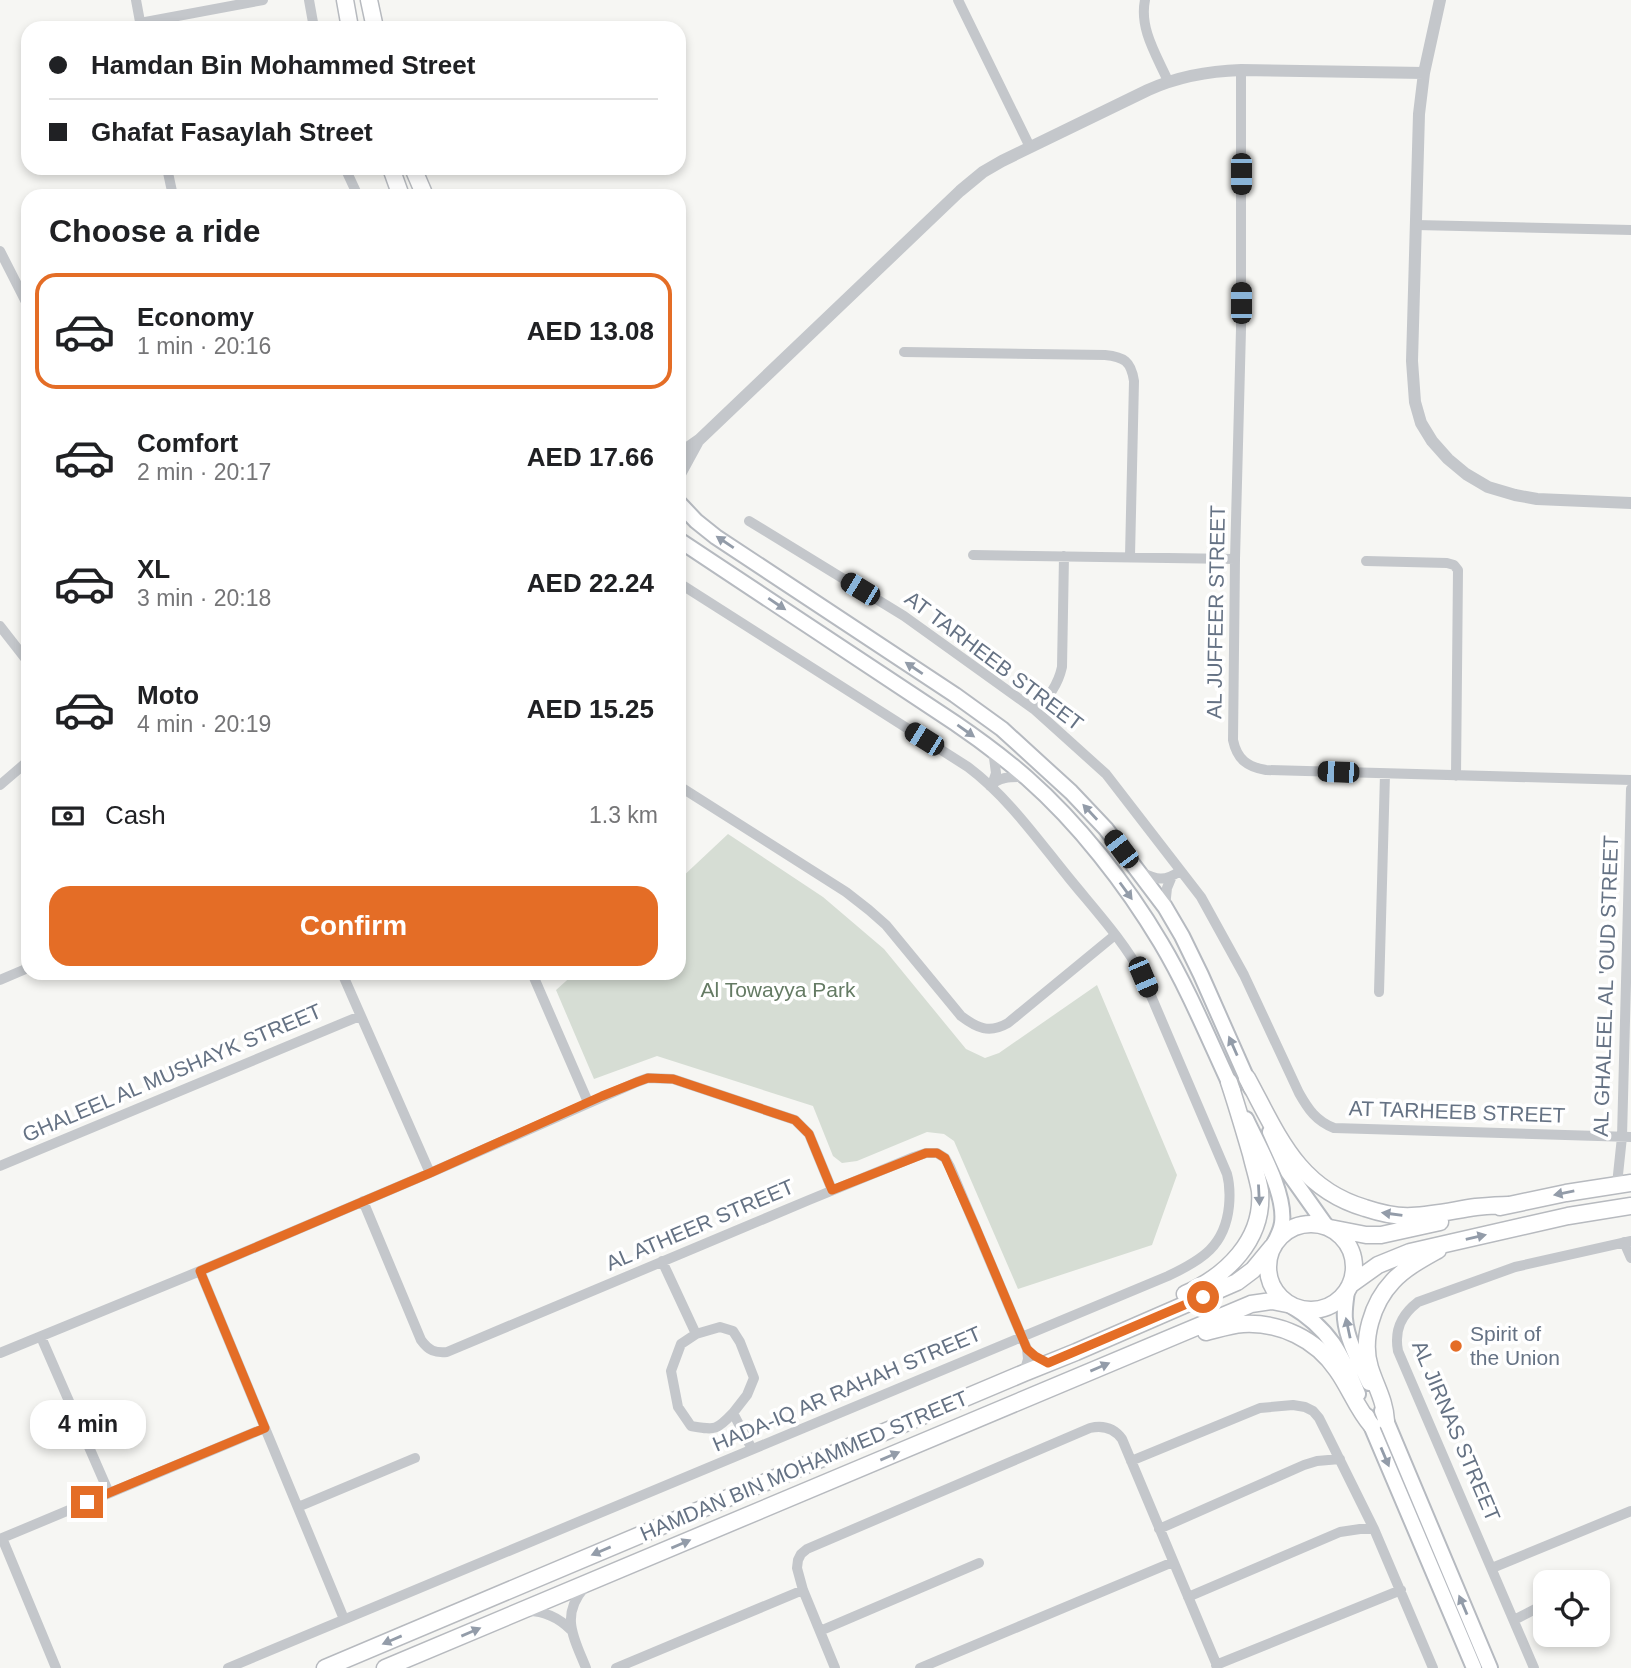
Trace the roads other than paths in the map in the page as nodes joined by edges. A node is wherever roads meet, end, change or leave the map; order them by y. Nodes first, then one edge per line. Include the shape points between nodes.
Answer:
1 (136, 0) edge
2 (262, 0) edge
3 (309, 0) edge
4 (345, 0) edge
5 (369, 0) edge
6 (958, 0) edge
7 (1145, 0) edge
8 (1440, 0) edge
9 (140, 21) edge
10 (160, 21) edge
11 (313, 21) edge
12 (349, 21) edge
13 (373, 21) edge
14 (1241, 70) junction
15 (1424, 73) junction
16 (1168, 81) junction
17 (1030, 147) junction
18 (1416, 225) junction
19 (1631, 230) edge
20 (0, 251) edge
21 (21, 292) edge
22 (904, 352) dead end
23 (699, 440) junction
24 (686, 449) edge
25 (686, 463) edge
26 (1631, 503) edge
27 (686, 511) edge
28 (749, 522) dead end
29 (686, 545) edge
30 (972, 555) dead end
31 (1064, 556) junction
32 (1130, 556) junction
33 (1235, 559) junction
34 (1366, 561) dead end
35 (686, 587) edge
36 (0, 626) edge
37 (21, 653) edge
38 (1035, 710) junction
39 (993, 750) junction
40 (21, 767) edge
41 (1385, 774) junction
42 (1456, 776) junction
43 (1027, 777) junction
44 (1631, 780) edge
45 (992, 784) junction
46 (0, 785) edge
47 (1631, 789) edge
48 (686, 790) edge
49 (1138, 871) junction
50 (1176, 874) junction
51 (1165, 907) junction
52 (1630, 916) edge
53 (1115, 935) junction
54 (21, 971) edge
55 (0, 980) edge
56 (345, 980) edge
57 (534, 980) edge
58 (1379, 992) dead end
59 (360, 1016) junction
60 (1247, 1078) junction
61 (1229, 1082) junction
62 (588, 1102) junction
63 (1626, 1137) edge
64 (0, 1166) edge
65 (430, 1173) junction
66 (1624, 1184) edge
67 (832, 1190) junction
68 (363, 1201) junction
69 (1508, 1205) junction
70 (1631, 1206) edge
71 (1328, 1227) junction
72 (1451, 1242) junction
73 (1628, 1242) edge
74 (1273, 1246) junction
75 (1631, 1258) edge
76 (662, 1261) junction
77 (200, 1271) junction
78 (1349, 1288) junction
79 (1289, 1305) junction
80 (1128, 1329) junction
81 (696, 1334) junction
82 (41, 1337) junction
83 (1022, 1337) junction
84 (1027, 1349) junction
85 (0, 1353) edge
86 (1133, 1353) junction
87 (1048, 1363) junction
88 (1024, 1373) junction
89 (733, 1413) junction
90 (1379, 1423) junction
91 (265, 1428) junction
92 (752, 1449) junction
93 (415, 1458) dead end
94 (1340, 1459) junction
95 (1131, 1461) junction
96 (109, 1493) junction
97 (298, 1507) junction
98 (1631, 1511) edge
99 (1159, 1529) junction
100 (1374, 1529) junction
101 (1, 1538) edge
102 (1173, 1562) junction
103 (979, 1563) dead end
104 (1492, 1569) junction
105 (590, 1583) junction
106 (803, 1590) junction
107 (1401, 1590) junction
108 (1188, 1597) junction
109 (1533, 1610) edge
110 (520, 1612) junction
111 (344, 1619) junction
112 (1514, 1620) junction
113 (571, 1630) junction
114 (820, 1631) junction
115 (1217, 1666) edge
116 (833, 1667) edge
117 (56, 1668) edge
118 (228, 1668) edge
119 (325, 1668) edge
120 (385, 1668) edge
121 (586, 1668) edge
122 (616, 1668) edge
123 (920, 1668) edge
124 (1432, 1668) edge
125 (1474, 1668) edge
126 (1490, 1668) edge
127 (1534, 1668) edge

1 - 9 street
2 - 10 street
3 - 11 street
4 - 12 main road
5 - 13 main road
6 - 17 street
7 - 16 street via 1145,26
8 - 15 street
14 - 15 street
14 - 16 street via 1216,70
14 - 33 street, AL JUFFEER STREET
15 - 18 street
16 - 17 street
17 - 23 street via 960,191
18 - 19 street
18 - 26 street via 1413,384 1422,423 1432,441 1466,474 1488,487 1536,499
20 - 21 street
22 - 32 street via 1105,355 1128,362 1134,381
23 - 24 street
23 - 25 street
49 -> 27 main road via 1080,801 1002,729 716,537
28 - 38 street, AT TARHEEB STREET via 904,616
29 -> 39 main road
30 - 31 street
31 - 32 street
31 - 38 street via 1060,678
32 - 33 street
33 - 41 street, AL JUFFEER STREET via 1233,740 1241,759 1266,770
34 - 42 street via 1447,563 1458,570
35 - 45 street, HADA-IQ AR RAHAH STREET
36 - 37 street
38 - 50 street, AT TARHEEB STREET via 1107,774
39 - 43 main road
39 - 45 street via 996,774
40 - 46 street
41 - 42 street, AL JUFFEER STREET
41 - 58 street
42 - 44 street, AL JUFFEER STREET
43 - 45 street
43 -> 61 main road via 1071,822 1146,919 1186,988
45 - 53 street, HADA-IQ AR RAHAH STREET
47 - 52 street, AL GHALEEL AL 'OUD STREET
48 - 53 street via 869,910 961,1016 976,1027 999,1028 1008,1023
49 - 50 street via 1164,880
49 - 51 main road
50 - 51 street via 1167,888
50 - 63 street, AT TARHEEB STREET via 1201,897 1244,975 1307,1109 1320,1121 1334,1128
60 -> 51 main road via 1202,975
52 - 63 street, AL GHALEEL AL 'OUD STREET
53 - 83 street, HADA-IQ AR RAHAH STREET via 1143,977 1227,1174 1226,1223 1213,1247 1184,1268
54 - 55 street
56 - 59 street
57 - 62 street
59 - 64 street, GHALEEL AL MUSHAYK STREET
59 - 65 street
69 -> 60 main road via 1409,1217 1347,1203 1314,1182 1285,1149
60 - 71 main road via 1288,1172
61 - 74 main road via 1278,1191 1282,1220
61 -> 80 main road via 1257,1175 1259,1205 1249,1241 1212,1279 1157,1307
62 - 65 street
62 - 67 street via 648,1078 665,1078 795,1120 809,1134
63 - 66 street, AL GHALEEL AL 'OUD STREET
65 - 68 street
66 -> 69 main road
67 - 76 street, AL ATHEER STREET
67 - 83 street, AL ATHEER STREET via 926,1153 945,1158
68 - 76 street, AL ATHEER STREET via 421,1340 438,1353
68 - 77 street
69 - 71 main road via 1381,1236
72 -> 70 main road
71 - 74 main road via 1294,1227
71 - 78 main road via 1351,1250 1354,1265
72 - 78 main road via 1384,1262
72 - 90 main road via 1392,1282 1372,1318 1367,1356 1384,1404
73 - 75 street
73 - 104 street, AL JIRNAS STREET via 1493,1273 1418,1302 1399,1325 1398,1351
74 - 79 main road via 1267,1262 1269,1278
74 - 80 main road, HAMDAN BIN MOHAMMED STREET via 1237,1282
76 - 81 street
77 - 82 street
77 - 91 street
78 - 79 main road via 1323,1308
90 -> 78 main road via 1347,1328
79 - 86 main road, HAMDAN BIN MOHAMMED STREET via 1272,1301 1251,1304
79 - 90 main road via 1321,1328
80 - 87 main road, HAMDAN BIN MOHAMMED STREET
81 - 89 street via 720,1327 733,1331 740,1342 754,1378
81 - 89 street via 681,1344 671,1371 678,1407 691,1426 711,1429
82 - 85 street
82 - 96 street
83 - 84 street, AL ATHEER STREET
83 - 92 street, HADA-IQ AR RAHAH STREET
84 - 87 street
84 - 88 street, AL ATHEER STREET
86 - 90 main road via 1231,1326 1286,1330 1329,1359 1361,1413
105 -> 86 main road, HAMDAN BIN MOHAMMED STREET
87 - 88 main road, HAMDAN BIN MOHAMMED STREET
88 -> 119 main road, HAMDAN BIN MOHAMMED STREET
89 - 92 street
90 -> 125 main road
126 -> 90 main road
91 - 96 street
91 - 97 street
92 - 111 street, HADA-IQ AR RAHAH STREET
93 - 97 street
94 - 95 street via 1316,1414 1305,1407 1276,1405 1252,1410
94 - 99 street via 1304,1465
94 - 100 street
95 - 99 street
95 - 106 street via 1113,1430 1090,1428 807,1549 797,1568
96 - 101 street
97 - 111 street
98 - 104 street
99 - 102 street
100 - 107 street
100 - 108 street via 1340,1532
101 - 117 street
102 - 108 street
102 - 123 street
103 - 114 street
104 - 112 street, AL JIRNAS STREET
105 - 110 main road, HAMDAN BIN MOHAMMED STREET
105 - 113 street via 572,1607
106 - 114 street
106 - 122 street
107 - 115 street
107 - 124 street
108 - 115 street
109 - 112 street
110 - 113 street via 554,1616
120 -> 110 main road, HAMDAN BIN MOHAMMED STREET
111 - 118 street, HADA-IQ AR RAHAH STREET
112 - 127 street, AL JIRNAS STREET
113 - 121 street
114 - 116 street

